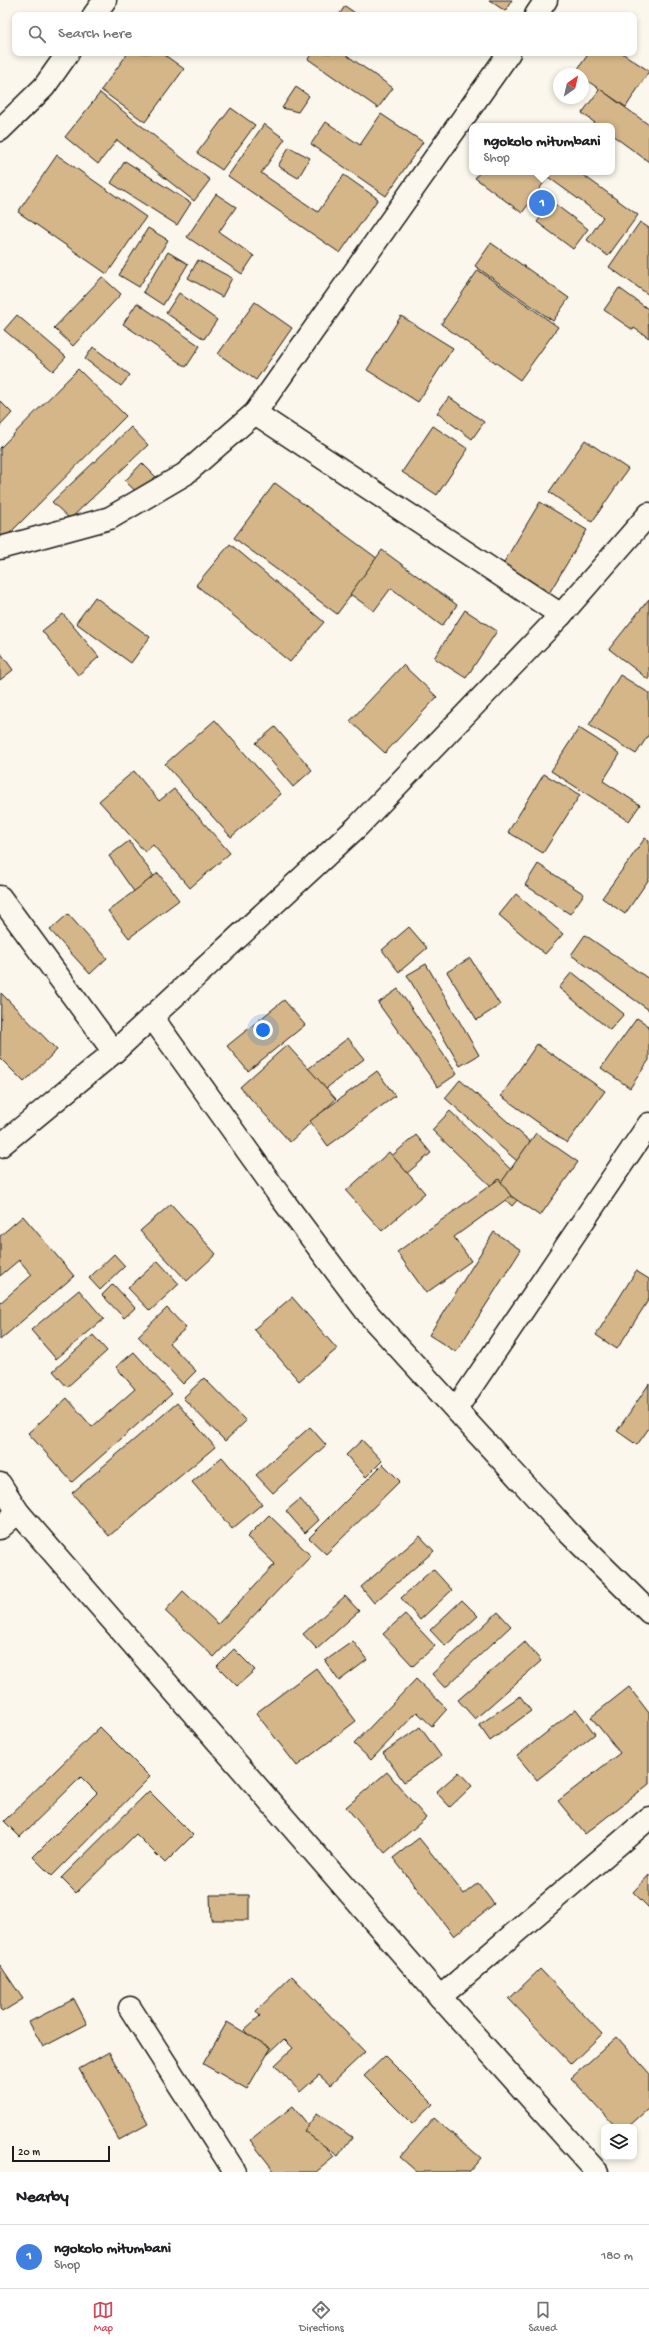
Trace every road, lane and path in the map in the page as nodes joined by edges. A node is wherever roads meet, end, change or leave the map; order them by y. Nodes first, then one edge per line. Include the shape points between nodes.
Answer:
1 (104, 0) edge
2 (546, 0) edge
3 (96, 12) edge
4 (538, 12) edge
5 (66, 56) edge
6 (507, 56) edge
7 (0, 130) edge
8 (254, 413) junction
9 (649, 514) edge
10 (0, 548) edge
11 (561, 615) junction
12 (0, 897) edge
13 (152, 1017) junction
14 (114, 1052) junction
15 (649, 1124) edge
16 (0, 1146) edge
17 (456, 1409) junction
18 (0, 1484) edge
19 (18, 1512) junction
20 (0, 1528) edge
21 (649, 1612) edge
22 (649, 1818) edge
23 (440, 1997) junction
24 (130, 2008) dead end
25 (235, 2172) edge
26 (597, 2172) edge

1 - 3 street
2 - 4 street
5 - 7 street via 44,87
6 - 8 street
8 - 10 street via 185,474 110,518
8 - 11 street
9 - 11 street
11 - 13 street via 357,827
12 - 14 street
13 - 14 street
13 - 17 street via 279,1195 369,1315
14 - 16 street
15 - 17 street
17 - 21 street via 568,1532
18 - 19 street
19 - 20 street
19 - 23 street
22 - 23 street
23 - 26 street
24 - 25 street

